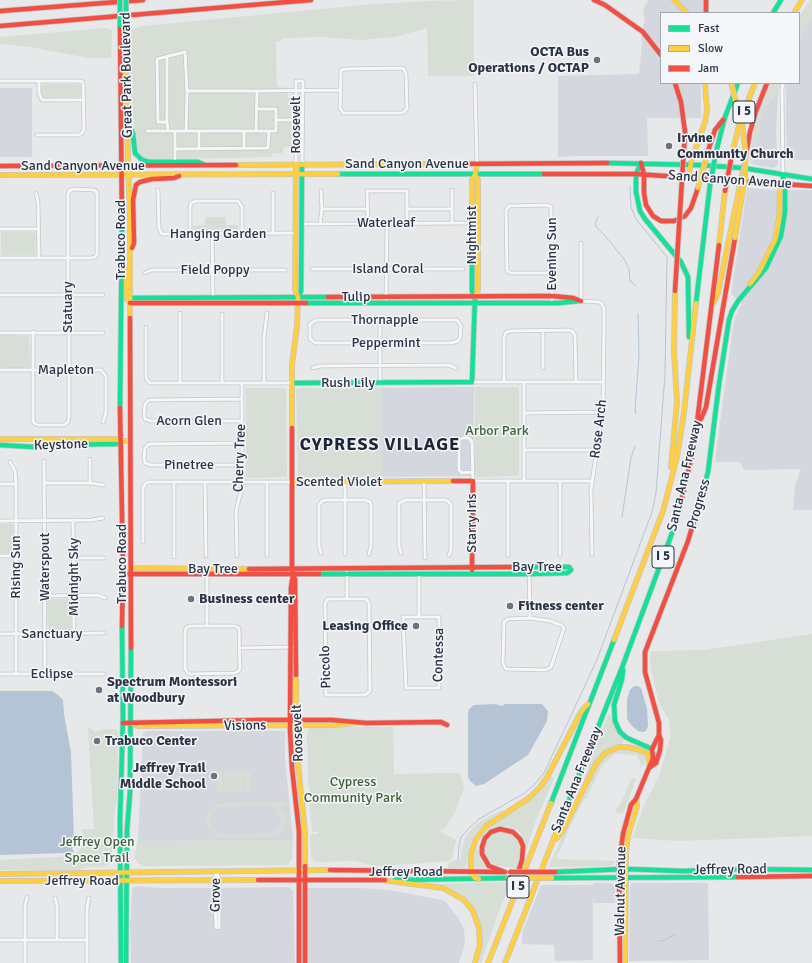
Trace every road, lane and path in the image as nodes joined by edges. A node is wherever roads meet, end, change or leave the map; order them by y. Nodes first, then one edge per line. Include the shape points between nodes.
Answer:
1 (120, 0) edge
2 (126, 0) edge
3 (143, 0) edge
4 (311, 0) edge
5 (594, 0) edge
6 (674, 0) edge
7 (706, 0) edge
8 (781, 0) edge
9 (802, 0) edge
10 (807, 0) edge
11 (0, 11) edge
12 (686, 12) edge
13 (706, 12) edge
14 (773, 12) edge
15 (795, 12) edge
16 (799, 12) edge
17 (0, 26) edge
18 (660, 54) edge
19 (167, 57) junction
20 (0, 81) edge
21 (39, 81) junction
22 (475, 84) dead end
23 (675, 84) edge
24 (705, 84) edge
25 (731, 84) edge
26 (738, 84) edge
27 (755, 84) edge
28 (767, 84) edge
29 (783, 84) edge
30 (340, 90) junction
31 (187, 91) junction
32 (257, 91) junction
33 (296, 91) junction
34 (304, 91) junction
35 (84, 100) junction
36 (257, 109) junction
37 (725, 117) junction
38 (276, 120) junction
39 (296, 120) junction
40 (128, 122) junction
41 (167, 122) junction
42 (147, 131) dead end
43 (168, 131) junction
44 (175, 131) junction
45 (186, 131) junction
46 (199, 131) junction
47 (244, 131) junction
48 (256, 131) junction
49 (269, 131) junction
50 (37, 135) dead end
51 (199, 148) junction
52 (244, 148) junction
53 (175, 149) junction
54 (175, 162) junction
55 (296, 164) junction
56 (302, 164) junction
57 (477, 164) junction
58 (641, 164) junction
59 (690, 164) junction
60 (121, 165) junction
61 (129, 165) junction
62 (204, 165) junction
63 (0, 166) edge
64 (743, 168) junction
65 (182, 174) junction
66 (298, 174) junction
67 (636, 174) junction
68 (644, 174) junction
69 (0, 175) edge
70 (121, 175) junction
71 (129, 175) junction
72 (475, 175) junction
73 (688, 176) junction
74 (783, 176) junction
75 (812, 179) edge
76 (740, 181) junction
77 (783, 184) junction
78 (812, 186) edge
79 (158, 190) dead end
80 (452, 190) dead end
81 (322, 191) dead end
82 (36, 193) dead end
83 (273, 193) dead end
84 (322, 209) junction
85 (368, 209) junction
86 (407, 209) junction
87 (452, 209) junction
88 (387, 223) junction
89 (407, 223) junction
90 (452, 223) junction
91 (472, 223) junction
92 (301, 224) junction
93 (320, 224) junction
94 (368, 224) junction
95 (0, 229) edge
96 (38, 229) junction
97 (273, 233) junction
98 (295, 233) junction
99 (190, 234) junction
100 (212, 234) junction
101 (242, 234) junction
102 (581, 243) dead end
103 (130, 251) junction
104 (0, 258) edge
105 (39, 258) junction
106 (68, 258) junction
107 (121, 262) junction
108 (463, 268) dead end
109 (312, 269) dead end
110 (386, 269) junction
111 (212, 270) junction
112 (285, 270) dead end
113 (145, 273) dead end
114 (552, 273) junction
115 (0, 295) edge
116 (68, 295) junction
117 (103, 295) dead end
118 (552, 296) junction
119 (475, 297) junction
120 (212, 300) junction
121 (298, 300) junction
122 (385, 300) junction
123 (130, 301) junction
124 (581, 301) junction
125 (475, 302) junction
126 (552, 303) junction
127 (602, 304) joint
128 (711, 307) junction
129 (180, 313) dead end
130 (267, 313) dead end
131 (222, 314) dead end
132 (380, 321) junction
133 (146, 327) dead end
134 (543, 331) junction
135 (33, 332) junction
136 (69, 332) junction
137 (103, 332) dead end
138 (461, 332) joint
139 (0, 333) edge
140 (310, 333) joint
141 (380, 343) junction
142 (380, 366) junction
143 (313, 368) dead end
144 (456, 368) dead end
145 (543, 368) dead end
146 (689, 369) junction
147 (0, 370) edge
148 (33, 370) junction
149 (68, 370) junction
150 (472, 382) junction
151 (504, 382) junction
152 (524, 382) junction
153 (576, 382) junction
154 (603, 382) junction
155 (180, 383) junction
156 (222, 383) junction
157 (242, 383) junction
158 (264, 383) junction
159 (292, 383) junction
160 (380, 383) junction
161 (242, 399) junction
162 (602, 412) junction
163 (524, 413) junction
164 (242, 421) junction
165 (103, 422) dead end
166 (697, 428) junction
167 (0, 439) edge
168 (120, 441) junction
169 (130, 441) junction
170 (242, 443) junction
171 (0, 445) edge
172 (524, 450) junction
173 (597, 450) junction
174 (90, 459) dead end
175 (44, 461) dead end
176 (10, 462) dead end
177 (242, 465) junction
178 (472, 472) junction
179 (472, 481) junction
180 (508, 481) junction
181 (524, 481) junction
182 (560, 481) junction
183 (592, 481) junction
184 (174, 482) junction
185 (205, 482) junction
186 (242, 482) junction
187 (267, 482) junction
188 (292, 482) junction
189 (345, 482) junction
190 (424, 482) junction
191 (44, 483) junction
192 (90, 483) junction
193 (0, 484) edge
194 (16, 484) junction
195 (104, 485) dead end
196 (668, 491) junction
197 (345, 500) junction
198 (425, 500) junction
199 (103, 518) dead end
200 (16, 520) junction
201 (44, 520) junction
202 (73, 520) junction
203 (0, 521) edge
204 (143, 542) dead end
205 (321, 553) dead end
206 (401, 553) dead end
207 (345, 554) dead end
208 (369, 554) dead end
209 (592, 554) dead end
210 (449, 555) dead end
211 (560, 555) dead end
212 (0, 556) edge
213 (16, 556) junction
214 (206, 556) dead end
215 (237, 556) dead end
216 (267, 556) dead end
217 (508, 556) dead end
218 (174, 557) dead end
219 (73, 558) junction
220 (104, 558) dead end
221 (425, 558) dead end
222 (123, 568) junction
223 (207, 568) junction
224 (347, 568) junction
225 (419, 568) junction
226 (529, 568) junction
227 (131, 569) junction
228 (472, 570) junction
229 (292, 572) junction
230 (123, 574) junction
231 (131, 574) junction
232 (207, 574) junction
233 (347, 574) junction
234 (419, 574) junction
235 (529, 574) junction
236 (74, 595) junction
237 (45, 596) junction
238 (105, 598) dead end
239 (348, 599) junction
240 (419, 617) junction
241 (530, 618) junction
242 (207, 626) junction
243 (104, 633) dead end
244 (0, 634) edge
245 (16, 634) junction
246 (45, 634) junction
247 (74, 634) junction
248 (293, 647) junction
249 (240, 648) junction
250 (623, 665) junction
251 (0, 674) edge
252 (16, 674) junction
253 (45, 674) junction
254 (104, 674) dead end
255 (591, 701) junction
256 (123, 723) junction
257 (290, 723) junction
258 (297, 723) junction
259 (132, 724) junction
260 (446, 725) dead end
261 (659, 735) junction
262 (652, 749) junction
263 (648, 768) junction
264 (636, 799) junction
265 (551, 845) junction
266 (625, 869) junction
267 (299, 870) junction
268 (305, 870) junction
269 (619, 870) junction
270 (812, 870) edge
271 (718, 871) junction
272 (120, 872) junction
273 (127, 872) junction
274 (217, 872) junction
275 (508, 872) junction
276 (470, 873) junction
277 (0, 874) edge
278 (812, 876) edge
279 (619, 877) junction
280 (625, 877) junction
281 (683, 878) junction
282 (479, 879) junction
283 (298, 880) junction
284 (305, 880) junction
285 (382, 880) junction
286 (0, 881) edge
287 (120, 881) junction
288 (127, 881) junction
289 (217, 881) junction
290 (27, 897) dead end
291 (55, 898) dead end
292 (89, 898) dead end
293 (217, 928) dead end
294 (502, 928) junction
295 (0, 940) edge
296 (25, 940) junction
297 (57, 940) junction
298 (87, 940) junction
299 (299, 948) junction
300 (305, 948) junction
301 (126, 955) junction
302 (25, 963) edge
303 (87, 963) edge
304 (121, 963) edge
305 (126, 963) edge
306 (132, 963) edge
307 (299, 963) edge
308 (305, 963) edge
309 (475, 963) edge
310 (488, 963) edge
311 (505, 963) edge
312 (620, 963) edge
313 (625, 963) edge

1 - 60 main road, Great Park Boulevard, bridge
2 - 40 main road, Great Park Boulevard, bridge
3 - 11 main road
4 - 17 main road
5 - 18 main road via 637,26
6 - 12 main road
7 - 13 main road
8 - 14 main road
9 - 15 main road
10 - 16 main road
19 - 31 street via 185,52
19 - 41 street
19 - 41 street via 157,59 158,122
20 - 21 street
21 - 35 street via 83,82
21 - 35 street via 38,94 42,100
22 - 57 street, Nightmist
23 - 196 main road, bridge via 681,102 685,132 675,291 677,402
24 - 59 main road via 705,122
25 - 166 main road, bridge via 742,123 745,154 744,188 706,407
26 - 37 main road, Santa Ana Freeway / I 5
27 - 128 main road, Santa Ana Freeway / I 5, bridge via 740,122 732,154
28 - 64 main road via 750,132
29 - 74 street
30 - 30 street via 340,74 343,69 404,69 406,110 402,113 343,113 340,108
30 - 34 street
31 - 32 street
31 - 45 street
32 - 33 street
32 - 36 street
33 - 34 street
33 - 34 street, Roosevelt via 296,81 302,81
33 - 39 street, Roosevelt
34 - 56 street, Roosevelt
35 - 50 street via 82,133
36 - 38 street via 276,109
36 - 48 street
37 - 68 main road, bridge via 715,130 698,188 691,208 685,216 674,221 661,221 653,216 646,205
37 - 146 main road, Santa Ana Freeway / I 5, bridge via 710,186
38 - 39 street
38 - 49 street via 276,131
39 - 55 street, Roosevelt
40 - 54 main road via 137,156 149,162
40 - 61 main road, Great Park Boulevard
41 - 43 street
42 - 43 street
43 - 44 street
44 - 45 street
44 - 53 street
45 - 46 street
46 - 47 street
46 - 51 street
47 - 48 street
47 - 52 street
48 - 49 street
49 - 52 street via 268,148
51 - 52 street
51 - 53 street
53 - 54 street
54 - 62 main road via 198,162
55 - 56 main road, Sand Canyon Avenue
55 - 62 main road, Sand Canyon Avenue
55 - 66 main road, Roosevelt
56 - 57 main road, Sand Canyon Avenue
56 - 66 main road, Roosevelt
57 - 58 main road, Sand Canyon Avenue
57 - 72 main road, Nightmist
58 - 59 main road, Sand Canyon Avenue
58 - 67 main road
58 - 68 main road
59 - 64 main road, Sand Canyon Avenue
59 - 73 main road
60 - 61 main road, Sand Canyon Avenue
60 - 63 main road, Sand Canyon Avenue
60 - 70 main road, Trabuco Road
61 - 62 main road, Sand Canyon Avenue
61 - 71 main road, Great Park Boulevard
64 - 74 main road, Sand Canyon Avenue
64 - 76 main road
65 - 66 main road, Sand Canyon Avenue
65 - 71 main road, Sand Canyon Avenue
65 - 103 main road via 174,178 152,179 136,185 133,200 134,243
66 - 72 main road, Sand Canyon Avenue
66 - 92 main road, Roosevelt
66 - 98 main road, Roosevelt
67 - 68 main road, Sand Canyon Avenue
67 - 72 main road, Sand Canyon Avenue
67 - 146 main road via 637,200 642,214 681,262 688,276
68 - 73 main road, Sand Canyon Avenue
69 - 70 main road, Sand Canyon Avenue
70 - 71 main road, Sand Canyon Avenue
70 - 107 main road, Trabuco Road
71 - 103 main road, Trabuco Road
72 - 91 main road, Nightmist via 472,180
72 - 119 main road, Nightmist via 478,180 478,290
73 - 76 main road, Sand Canyon Avenue
74 - 75 main road, Sand Canyon Avenue
74 - 77 main road, Progress
76 - 77 main road, Sand Canyon Avenue
76 - 128 main road via 718,293
77 - 78 main road, Sand Canyon Avenue
77 - 261 main road, Progress via 785,212 778,243 762,274 744,293 729,320 708,472 688,540 645,652 645,672 659,723
79 - 99 street, Hanging Garden via 160,231 164,234
80 - 87 street
81 - 84 street
82 - 96 street
83 - 97 street
84 - 85 street
84 - 93 street
85 - 86 street via 367,191 407,191
85 - 94 street
86 - 87 street
86 - 89 street
87 - 90 street
88 - 89 street, Waterleaf
88 - 94 street, Waterleaf
88 - 110 street
89 - 90 street, Waterleaf
90 - 91 street, Waterleaf
91 - 119 main road, Nightmist via 472,291
92 - 93 street, Waterleaf
92 - 121 main road, Roosevelt via 301,291
93 - 94 street, Waterleaf
95 - 96 street
96 - 105 street
97 - 98 street, Hanging Garden
97 - 101 street, Hanging Garden
98 - 121 main road, Roosevelt via 295,289
99 - 100 street, Hanging Garden
99 - 101 street via 191,204 196,201 238,201 242,207
100 - 101 street, Hanging Garden
100 - 111 street
102 - 124 street
103 - 123 main road, Trabuco Road
104 - 105 street
105 - 106 street
106 - 106 street, Statuary via 91,258 97,254 97,194 94,190 74,189 70,190 68,195
106 - 116 street, Statuary
107 - 123 main road via 125,269 126,296
107 - 168 main road, Trabuco Road
108 - 110 street, Island Coral
109 - 110 street, Island Coral
110 - 122 street
111 - 112 street, Field Poppy
111 - 113 street, Field Poppy via 151,270
111 - 120 street
114 - 114 street, Evening Sun via 550,206 507,207 507,271
114 - 118 street, Evening Sun
115 - 116 street
116 - 117 street
116 - 136 street, Statuary
118 - 119 main road, Tulip
118 - 124 main road, Tulip
118 - 126 street, Evening Sun
119 - 122 main road, Tulip
119 - 125 main road, Nightmist
120 - 121 main road, Tulip
120 - 123 main road, Tulip
121 - 122 main road, Tulip
121 - 159 main road, Roosevelt
122 - 125 main road, Tulip
123 - 169 main road, Trabuco Road
124 - 126 main road, Tulip
124 - 127 street, Tulip
125 - 126 main road, Tulip
125 - 150 main road, Nightmist
127 - 154 street, Rose Arch
128 - 166 main road, Santa Ana Freeway / I 5
129 - 155 street
130 - 158 street
131 - 156 street
132 - 138 street, Thornapple via 457,320
132 - 140 street, Thornapple via 316,320 310,324
132 - 141 street
133 - 155 street, Rush Lily via 147,380 152,383
134 - 145 street
134 - 151 street via 506,332
134 - 153 street via 574,332
135 - 136 street
135 - 139 street
135 - 148 street
136 - 137 street
136 - 149 street, Statuary
138 - 141 street, Peppermint via 460,338 455,342
140 - 141 street, Peppermint via 310,339 317,343
141 - 142 street
142 - 143 street
142 - 144 street via 448,365
142 - 160 street
146 - 196 main road, Santa Ana Freeway / I 5 via 677,457
147 - 148 street, Mapleton
148 - 149 street, Mapleton
148 - 149 street, Statuary via 34,422 39,425 68,422
149 - 165 street, Mapleton via 104,372 106,413
150 - 151 street, Rush Lily
150 - 160 main road, Rush Lily
151 - 152 street, Rush Lily
152 - 153 street, Rush Lily
152 - 163 street
153 - 154 street, Rush Lily
154 - 162 street, Rose Arch
155 - 156 street, Rush Lily
156 - 157 street, Rush Lily
157 - 158 street, Rush Lily
157 - 161 street, Cherry Tree
158 - 159 street, Rush Lily
159 - 160 main road, Rush Lily
159 - 188 main road, Roosevelt
161 - 164 street, Cherry Tree
161 - 164 street, Acorn Glen via 149,400 144,411 144,418 150,421
162 - 163 street
162 - 173 street, Rose Arch
163 - 172 street
164 - 170 street, Cherry Tree
166 - 250 main road, Santa Ana Freeway / I 5 via 678,517
167 - 168 main road, Keystone
168 - 169 main road, Keystone
168 - 171 main road, Keystone via 116,444
168 - 222 main road, Trabuco Road
169 - 227 main road, Trabuco Road
170 - 177 street, Cherry Tree
170 - 177 street, Pinetree via 149,444 144,454 144,461 151,465
172 - 173 street
172 - 181 street
173 - 183 street, Rose Arch
174 - 192 street
175 - 191 street, Waterspout
176 - 194 street, Rising Sun
177 - 186 street, Cherry Tree
178 - 178 street, Starry Iris via 472,442 469,438 462,438 459,441 459,470 462,473
178 - 179 street, Starry Iris
179 - 180 street, Scented Violet
179 - 190 main road, Scented Violet
179 - 228 main road, Starry Iris
180 - 181 street, Scented Violet
180 - 217 street
181 - 182 street, Scented Violet
182 - 183 street, Scented Violet
182 - 211 street
183 - 209 street, Rose Arch
184 - 185 street, Scented Violet
184 - 204 street, Scented Violet via 148,482 144,486
184 - 218 street
185 - 186 street, Scented Violet
185 - 214 street
186 - 187 street, Scented Violet
186 - 215 street, Cherry Tree via 236,511
187 - 188 street, Scented Violet
187 - 216 street
188 - 189 main road, Scented Violet
188 - 229 main road, Roosevelt
189 - 190 main road, Scented Violet
189 - 197 street
190 - 198 street
191 - 192 street
191 - 201 street, Waterspout
192 - 195 street
193 - 194 street
194 - 200 street, Rising Sun
196 - 255 main road, Santa Ana Freeway / I 5 via 650,547
197 - 205 street via 326,500 319,505
197 - 207 street
197 - 208 street via 370,502
198 - 206 street via 406,500 399,503 398,546
198 - 210 street via 445,500 450,503
198 - 221 street
199 - 202 street
200 - 201 street
200 - 203 street
200 - 213 street, Rising Sun
201 - 202 street
201 - 237 street, Waterspout
202 - 219 street, Midnight Sky
212 - 213 street
213 - 245 street, Rising Sun
219 - 220 street
219 - 236 street, Midnight Sky
222 - 227 main road, Bay Tree
222 - 230 main road, Trabuco Road
223 - 227 main road, Bay Tree
223 - 229 main road, Bay Tree
223 - 232 street
224 - 225 main road, Bay Tree
224 - 229 main road, Bay Tree
224 - 233 street
225 - 228 main road, Bay Tree
225 - 234 street, Contessa
226 - 228 main road, Bay Tree
226 - 235 street
226 - 235 main road, Bay Tree via 569,567 571,570 567,573
227 - 231 main road, Trabuco Road
228 - 234 main road, Bay Tree
228 - 235 main road, Bay Tree
229 - 232 main road, Bay Tree
229 - 233 main road, Bay Tree
229 - 248 main road, Roosevelt
230 - 231 main road, Bay Tree
230 - 256 main road, Trabuco Road
231 - 232 main road, Bay Tree
231 - 259 main road, Trabuco Road
232 - 242 street
233 - 234 main road, Bay Tree
233 - 239 street
234 - 240 street, Contessa
235 - 241 street
236 - 237 street
236 - 238 street via 97,595
236 - 247 street, Midnight Sky
237 - 246 street, Waterspout
239 - 239 street, Piccolo via 366,599 369,603 370,691 365,695 326,695 325,603 328,599
240 - 240 street, Contessa via 439,617 439,688 406,688 403,618
241 - 241 street via 508,619 504,622 503,664 506,669 546,670 551,667 564,628 550,621
242 - 249 street via 239,628
242 - 249 street via 186,628 187,672 239,672
243 - 247 street, Sanctuary
244 - 245 street, Sanctuary
245 - 246 street, Sanctuary
245 - 252 street, Rising Sun
246 - 247 street, Sanctuary
246 - 253 street, Waterspout
248 - 249 street
248 - 257 main road, Roosevelt
248 - 258 main road, Roosevelt
250 - 262 main road via 622,680 614,705 615,721 620,732 627,738
250 - 265 main road, Santa Ana Freeway / I 5
251 - 252 street, Eclipse
252 - 253 street, Eclipse
253 - 254 street, Eclipse
255 - 276 main road via 581,712 540,787 529,798 492,821 480,833 473,846
255 - 294 main road, Santa Ana Freeway / I 5
256 - 259 main road, Visions
256 - 272 main road, Trabuco Road
257 - 258 main road, Visions
257 - 259 main road, Visions via 138,726
257 - 267 main road, Roosevelt via 299,826
258 - 260 main road, Visions via 337,720 358,723 441,722
258 - 268 main road, Roosevelt via 297,753 305,833
259 - 273 main road, Trabuco Road
261 - 262 main road
261 - 263 main road, Progress via 660,750 655,764
262 - 263 main road, Walnut Avenue via 653,756
263 - 264 main road, Walnut Avenue
263 - 265 main road via 647,754 628,746 605,753 596,764 562,832
264 - 266 main road, Walnut Avenue via 637,806 628,836
264 - 269 main road, Walnut Avenue via 631,805 623,834
265 - 311 main road, Santa Ana Freeway / I 5
266 - 269 main road, Jeffrey Road
266 - 271 main road, Jeffrey Road
266 - 280 main road, Walnut Avenue
267 - 268 main road, Jeffrey Road
267 - 274 main road, Jeffrey Road
267 - 283 main road, Roosevelt
268 - 276 main road, Jeffrey Road
268 - 284 main road, Roosevelt
269 - 275 main road, Jeffrey Road, bridge
269 - 279 main road, Walnut Avenue
270 - 271 main road, Jeffrey Road
271 - 281 main road via 685,874
272 - 273 main road, Jeffrey Road
272 - 277 main road, Jeffrey Road
272 - 287 main road, Trabuco Road
273 - 274 main road, Jeffrey Road
273 - 288 main road, Trabuco Road
274 - 289 street, Grove
275 - 276 main road, Jeffrey Road
275 - 294 main road via 489,866 482,854 485,838 491,832 500,829 517,835 523,849
276 - 282 main road
278 - 281 main road, Jeffrey Road
279 - 280 main road, Jeffrey Road
279 - 282 main road, Jeffrey Road, bridge
279 - 312 main road, Walnut Avenue
280 - 281 main road, Jeffrey Road
280 - 313 main road, Walnut Avenue
282 - 285 main road, Jeffrey Road
283 - 284 main road, Jeffrey Road
283 - 289 main road, Jeffrey Road
283 - 299 main road, Roosevelt
284 - 285 main road, Jeffrey Road
284 - 300 main road, Roosevelt
285 - 309 main road via 443,888 464,900 473,910 479,928 480,944
286 - 287 main road, Jeffrey Road
287 - 288 main road, Jeffrey Road
287 - 304 main road, Trabuco Road
288 - 289 main road, Jeffrey Road
288 - 301 main road, Trabuco Road
289 - 293 street, Grove
290 - 296 street
291 - 297 street
292 - 298 street
294 - 310 main road, Santa Ana Freeway / I 5
295 - 296 street
296 - 297 street
296 - 302 street
297 - 298 street
298 - 303 street
299 - 300 main road
299 - 307 main road, Roosevelt
300 - 308 main road, Roosevelt
301 - 305 main road, Trabuco Road
301 - 306 main road

